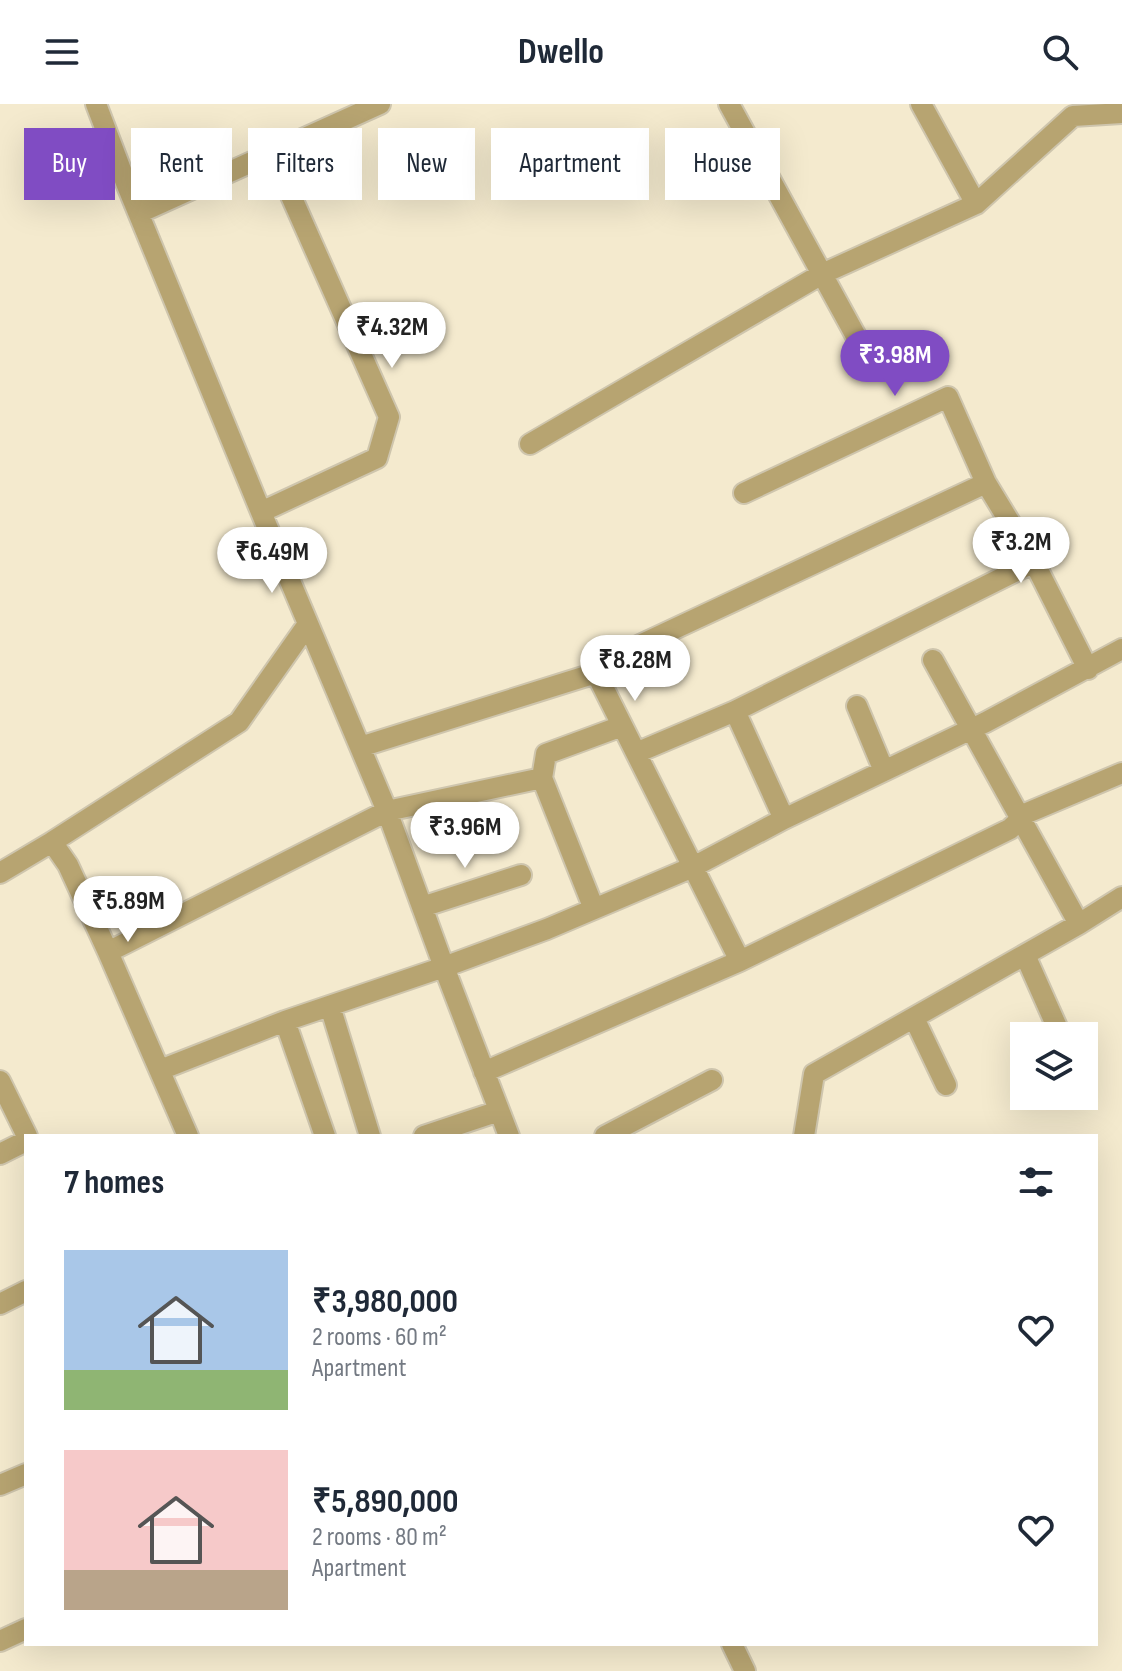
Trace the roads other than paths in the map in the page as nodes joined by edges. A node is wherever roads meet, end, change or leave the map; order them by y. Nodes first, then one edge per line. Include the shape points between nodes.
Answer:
1 (96, 104) edge
2 (380, 104) edge
3 (729, 104) edge
4 (921, 104) edge
5 (1067, 113) edge
6 (1122, 113) edge
7 (327, 128) edge
8 (248, 164) edge
9 (293, 200) edge
10 (976, 204) junction
11 (139, 213) junction
12 (822, 274) junction
13 (863, 349) dead end
14 (530, 444) dead end
15 (986, 483) junction
16 (744, 493) dead end
17 (261, 512) junction
18 (1034, 562) junction
19 (308, 624) junction
20 (1122, 649) edge
21 (933, 660) dead end
22 (1088, 669) junction
23 (596, 673) junction
24 (857, 706) dead end
25 (735, 711) junction
26 (622, 726) junction
27 (971, 729) junction
28 (360, 747) junction
29 (636, 753) junction
30 (884, 771) junction
31 (1122, 773) edge
32 (542, 778) junction
33 (387, 811) junction
34 (1021, 818) junction
35 (784, 819) junction
36 (52, 842) junction
37 (693, 867) junction
38 (0, 873) edge
39 (521, 875) dead end
40 (1122, 897) edge
41 (422, 907) junction
42 (594, 909) junction
43 (1079, 924) junction
44 (108, 952) junction
45 (1025, 955) junction
46 (740, 961) junction
47 (444, 967) junction
48 (330, 1006) junction
49 (914, 1018) junction
50 (285, 1021) junction
51 (1055, 1022) edge
52 (160, 1070) junction
53 (484, 1072) junction
54 (712, 1080) dead end
55 (0, 1081) edge
56 (946, 1085) dead end
57 (499, 1111) junction
58 (187, 1134) edge
59 (324, 1134) edge
60 (369, 1134) edge
61 (430, 1134) edge
62 (508, 1134) edge
63 (609, 1134) edge
64 (804, 1134) edge
65 (24, 1135) edge
66 (24, 1140) edge
67 (0, 1154) edge
68 (24, 1292) edge
69 (0, 1304) edge
70 (24, 1475) edge
71 (0, 1485) edge
72 (24, 1630) edge
73 (0, 1641) edge
74 (733, 1646) edge
75 (745, 1671) edge

1 - 11 street
2 - 7 street
3 - 12 street
4 - 10 street
5 - 6 street
5 - 10 street
8 - 11 street
9 - 17 street via 389,417 377,458
10 - 12 street
11 - 17 street
12 - 13 street
12 - 14 street
15 - 16 street via 948,397
15 - 18 street
15 - 23 street via 610,659
17 - 19 street
18 - 22 street
18 - 25 street
19 - 28 street
19 - 36 street via 239,722
20 - 22 street
21 - 27 street
22 - 27 street
23 - 26 street
23 - 28 street
24 - 30 street
25 - 29 street
25 - 35 street
26 - 29 street
26 - 32 street via 546,754
27 - 30 street
27 - 34 street
28 - 33 street
29 - 37 street
30 - 35 street
31 - 34 street
32 - 33 street
32 - 42 street
33 - 41 street
33 - 44 street
34 - 43 street
34 - 46 street via 1010,829
35 - 37 street
36 - 38 street
36 - 44 street
37 - 42 street
37 - 46 street
39 - 41 street
40 - 43 street
41 - 47 street
42 - 47 street
43 - 45 street
44 - 52 street
45 - 49 street
45 - 51 street
46 - 53 street
47 - 48 street
47 - 53 street
48 - 50 street
48 - 60 street
49 - 56 street
49 - 64 street via 814,1074
50 - 52 street
50 - 59 street
52 - 58 street
53 - 57 street
54 - 63 street
55 - 65 street
57 - 61 street
57 - 62 street
66 - 67 street
68 - 69 street
70 - 71 street
72 - 73 street
74 - 75 street

